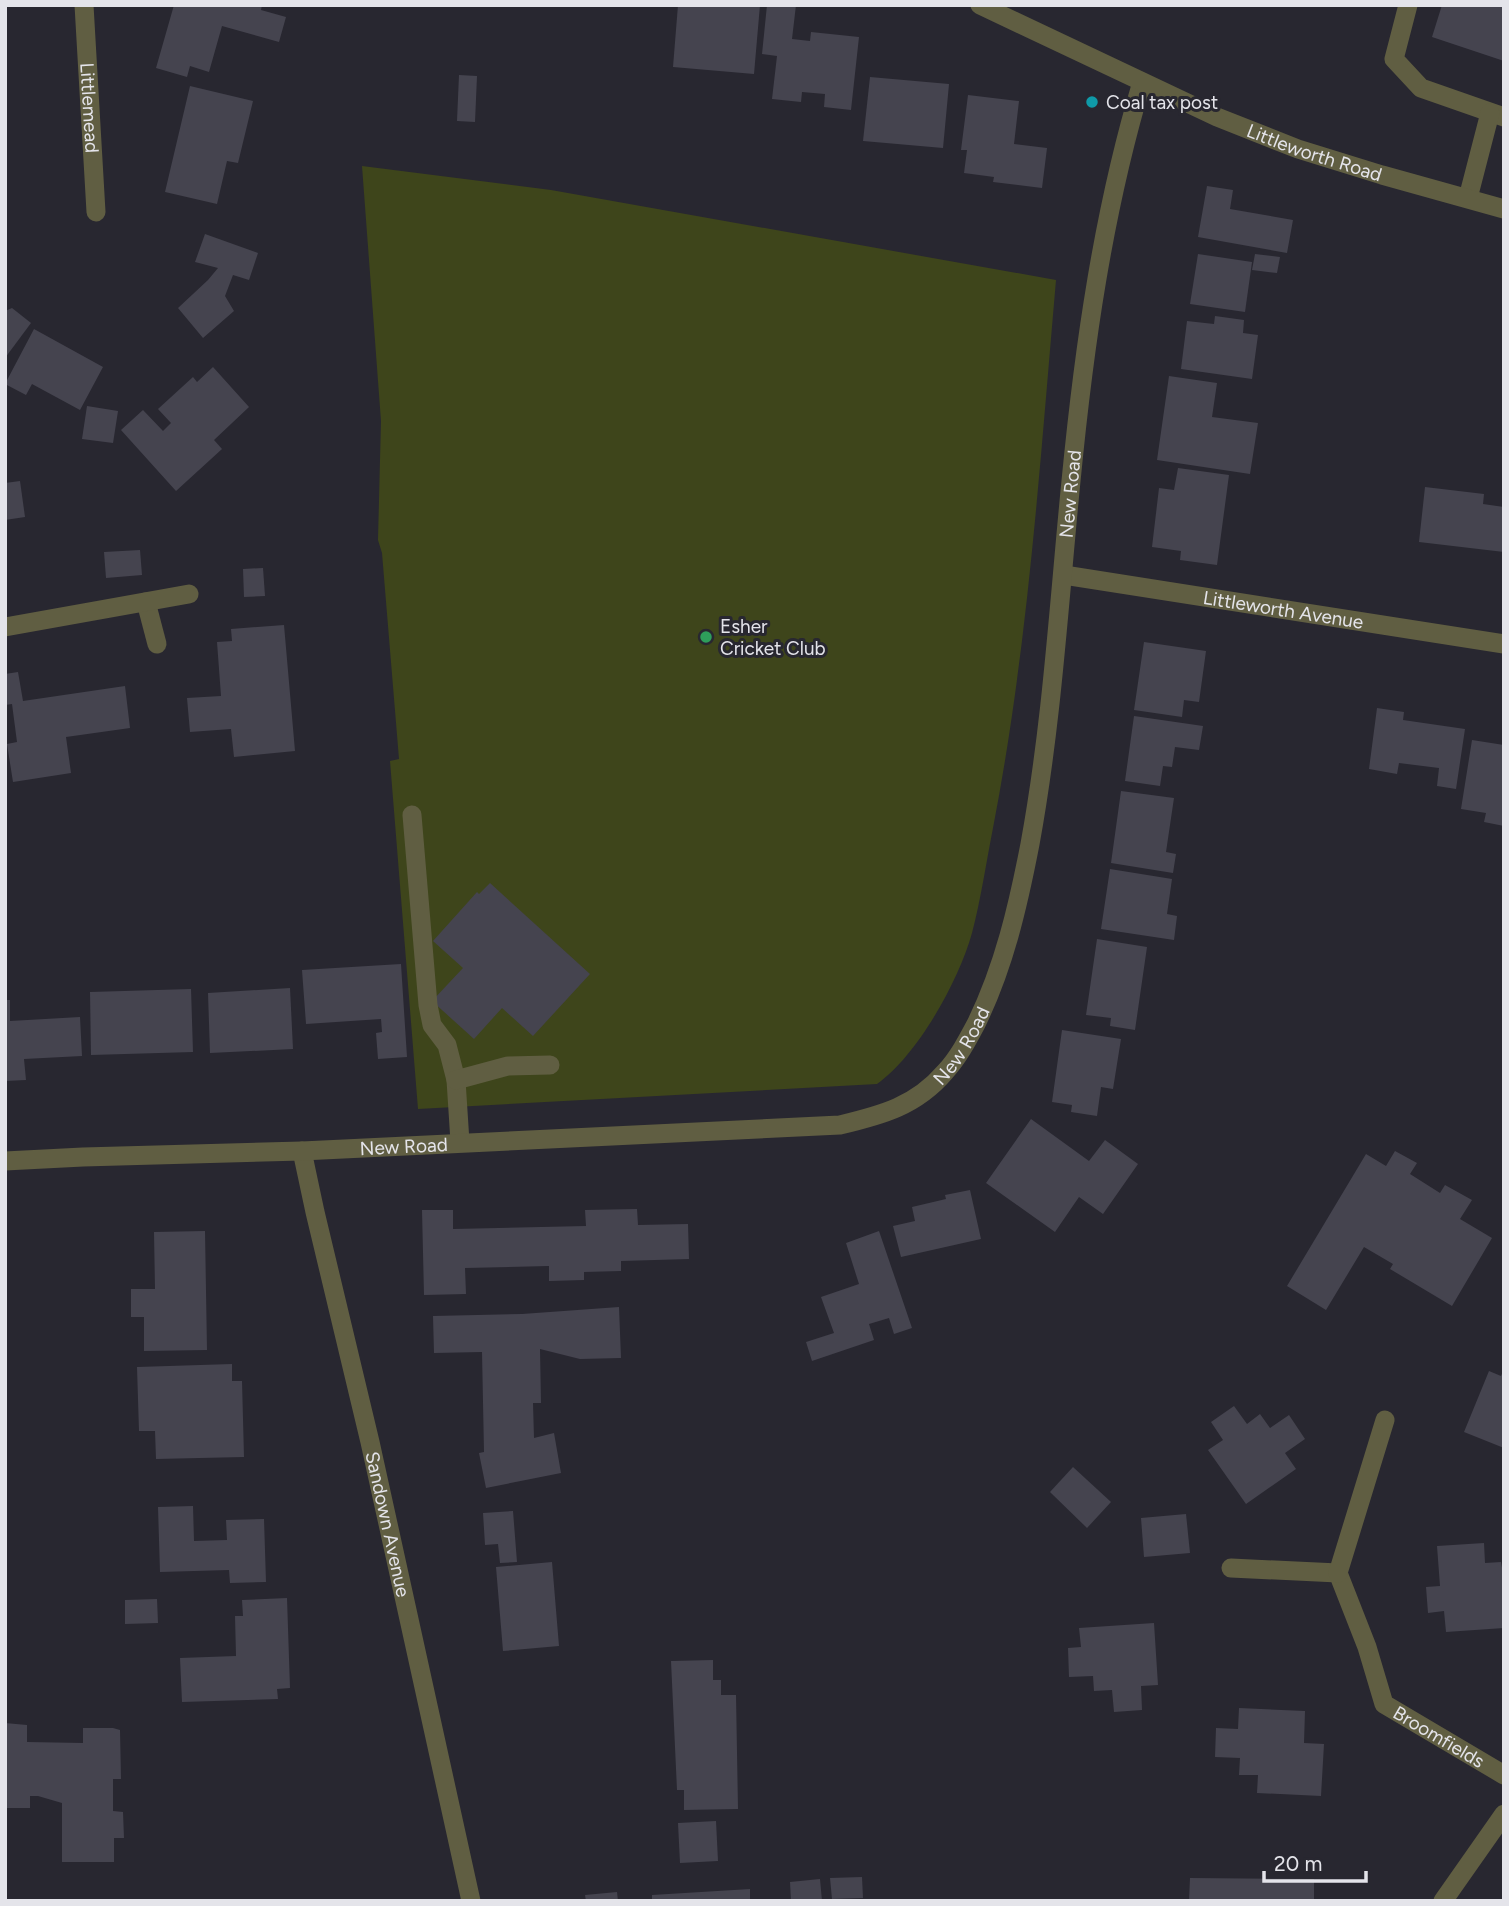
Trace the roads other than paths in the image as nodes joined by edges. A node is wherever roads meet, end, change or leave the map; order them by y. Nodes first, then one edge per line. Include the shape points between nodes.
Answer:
1 (84, 5) edge
2 (980, 5) edge
3 (1408, 5) edge
4 (1142, 82) junction
5 (1497, 115) edge
6 (1468, 198) junction
7 (1504, 209) edge
8 (96, 212) dead end
9 (1063, 575) junction
10 (189, 594) dead end
11 (146, 602) junction
12 (5, 627) edge
13 (157, 644) dead end
14 (1504, 645) edge
15 (412, 815) dead end
16 (550, 1065) dead end
17 (456, 1080) junction
18 (460, 1142) junction
19 (302, 1151) junction
20 (5, 1161) edge
21 (1385, 1420) dead end
22 (1231, 1567) dead end
23 (1338, 1573) junction
24 (1504, 1774) edge
25 (1504, 1814) edge
26 (471, 1901) edge
27 (1443, 1901) edge

1 - 8 street, Littlemead
2 - 4 street, Littleworth Road
3 - 5 street via 1394,59 1421,88
4 - 6 street, Littleworth Road via 1298,149
4 - 9 street, New Road via 1101,255
5 - 6 street
6 - 7 street, Littleworth Road
9 - 14 street, Littleworth Avenue
9 - 18 street, New Road via 1048,727 1015,918 985,1006 946,1072 916,1099 840,1125
10 - 11 street
11 - 12 street
11 - 13 street
15 - 17 street via 428,1005 432,1025 447,1045
16 - 17 street via 508,1066
17 - 18 street
18 - 19 street, New Road
19 - 20 street, New Road
19 - 26 street, Sandown Avenue
21 - 23 street
22 - 23 street
23 - 24 street, Broomfields via 1384,1704
25 - 27 street

